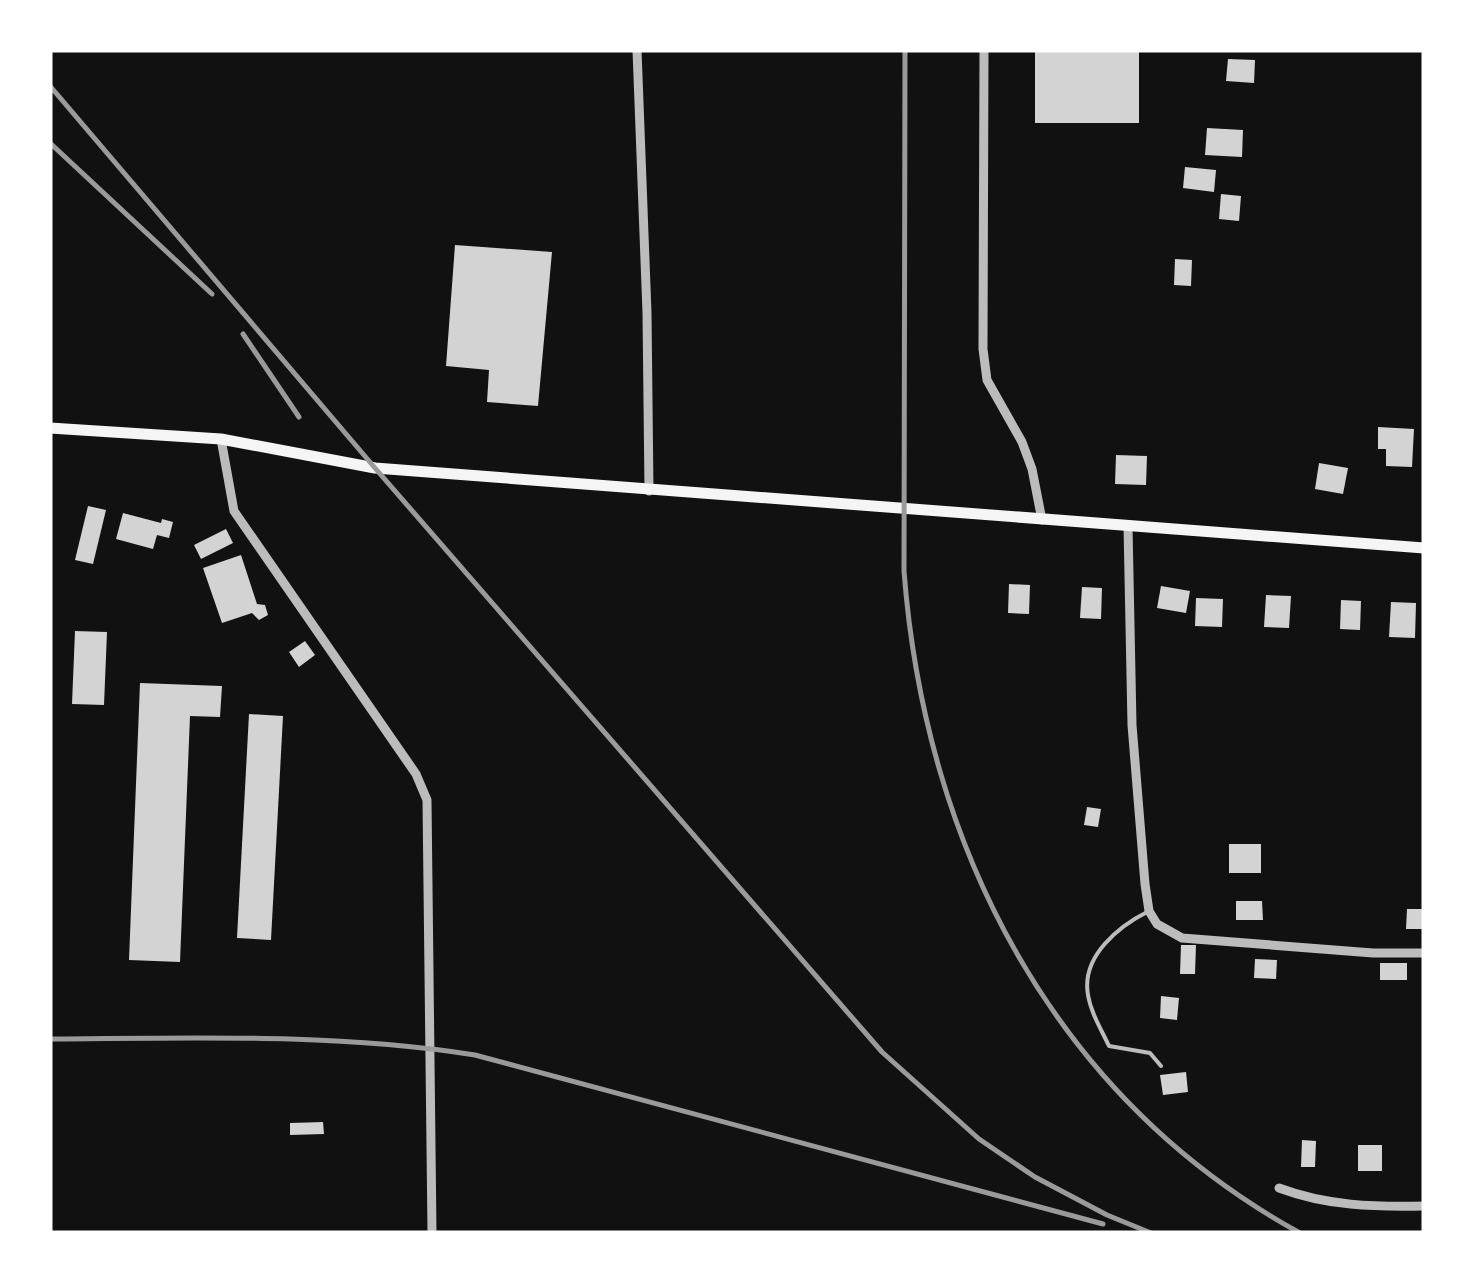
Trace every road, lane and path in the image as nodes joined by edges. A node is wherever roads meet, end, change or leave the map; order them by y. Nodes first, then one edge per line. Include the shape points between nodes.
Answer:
1 (637, 50) edge
2 (984, 50) edge
3 (50, 428) edge
4 (220, 439) junction
5 (648, 491) junction
6 (1042, 520) junction
7 (1128, 526) junction
8 (1424, 548) edge
9 (1149, 911) junction
10 (1424, 952) edge
11 (1161, 1066) dead end
12 (1280, 1188) dead end
13 (1424, 1206) edge
14 (432, 1233) edge

1 - 5 street
2 - 6 street via 983,349 988,380 1032,469
3 - 4 main road
4 - 5 main road via 375,468
4 - 14 street via 234,511 406,759 427,800
5 - 6 main road
6 - 7 main road
7 - 8 main road
7 - 9 street via 1132,725
9 - 10 street via 1182,938
9 - 11 lane via 1115,931 1090,969 1087,991 1109,1046 1150,1053
12 - 13 street via 1357,1207

